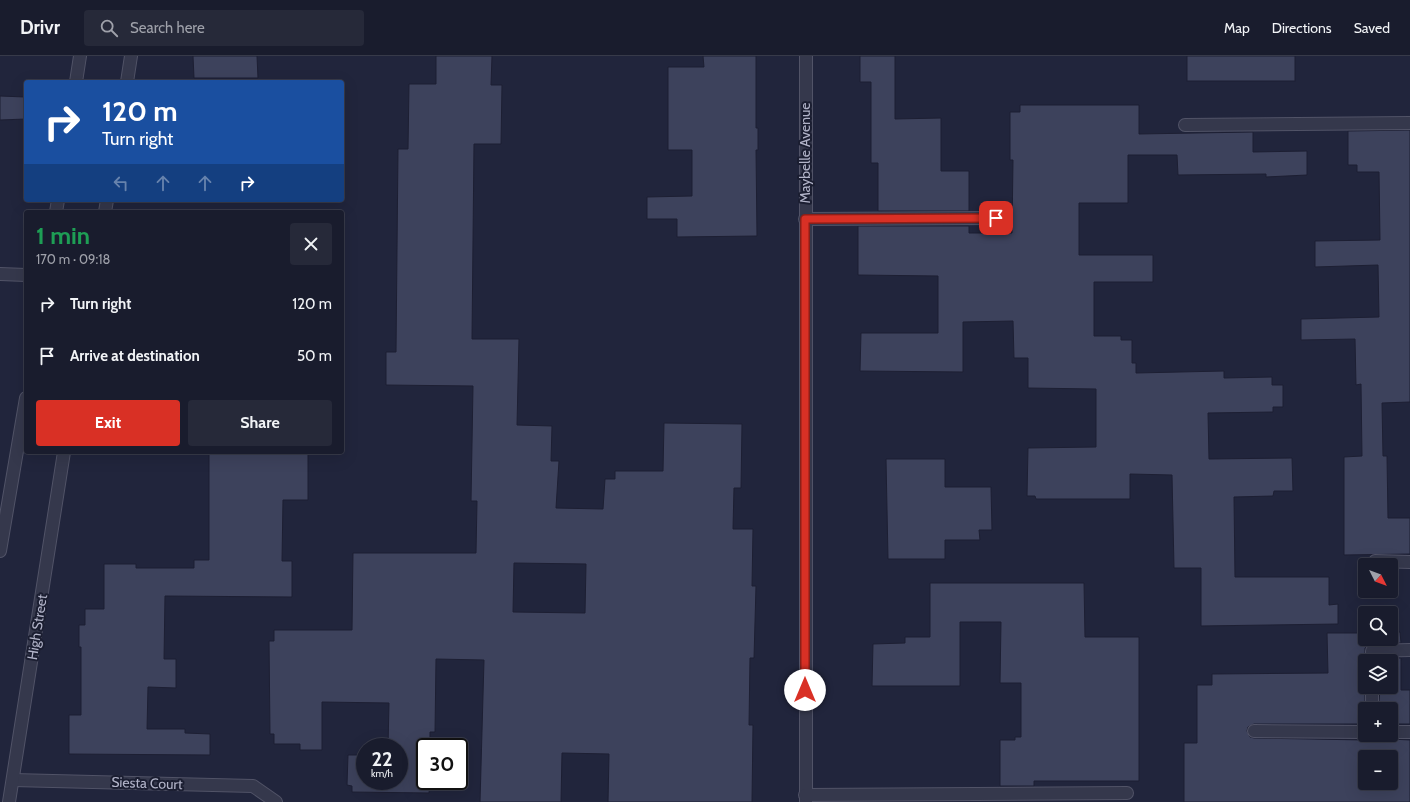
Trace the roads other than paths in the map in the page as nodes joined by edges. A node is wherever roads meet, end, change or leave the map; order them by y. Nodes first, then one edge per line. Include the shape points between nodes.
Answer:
1 (80, 56) edge
2 (131, 56) edge
3 (806, 56) edge
4 (76, 80) edge
5 (127, 80) edge
6 (1410, 123) edge
7 (1185, 125) dead end
8 (996, 218) dead end
9 (805, 219) junction
10 (0, 274) edge
11 (24, 275) edge
12 (24, 410) edge
13 (64, 454) edge
14 (0, 551) edge
15 (1398, 562) edge
16 (1410, 562) edge
17 (1410, 650) edge
18 (1372, 654) edge
19 (1372, 694) edge
20 (1372, 701) dead end
21 (1254, 731) dead end
22 (1358, 732) edge
23 (1398, 732) edge
24 (1410, 732) edge
25 (13, 780) junction
26 (1127, 793) dead end
27 (805, 798) edge
28 (9, 802) edge
29 (276, 802) edge

1 - 4 street
2 - 5 street
3 - 9 street, Maybelle Avenue
6 - 7 street
8 - 9 street
9 - 27 street, Maybelle Avenue
10 - 11 street
12 - 14 street
13 - 25 street, High Street
15 - 16 street
17 - 18 street via 1372,651
19 - 20 street
21 - 22 street
23 - 24 street
25 - 28 street, High Street
25 - 29 street, Siesta Court via 253,786
26 - 27 street

